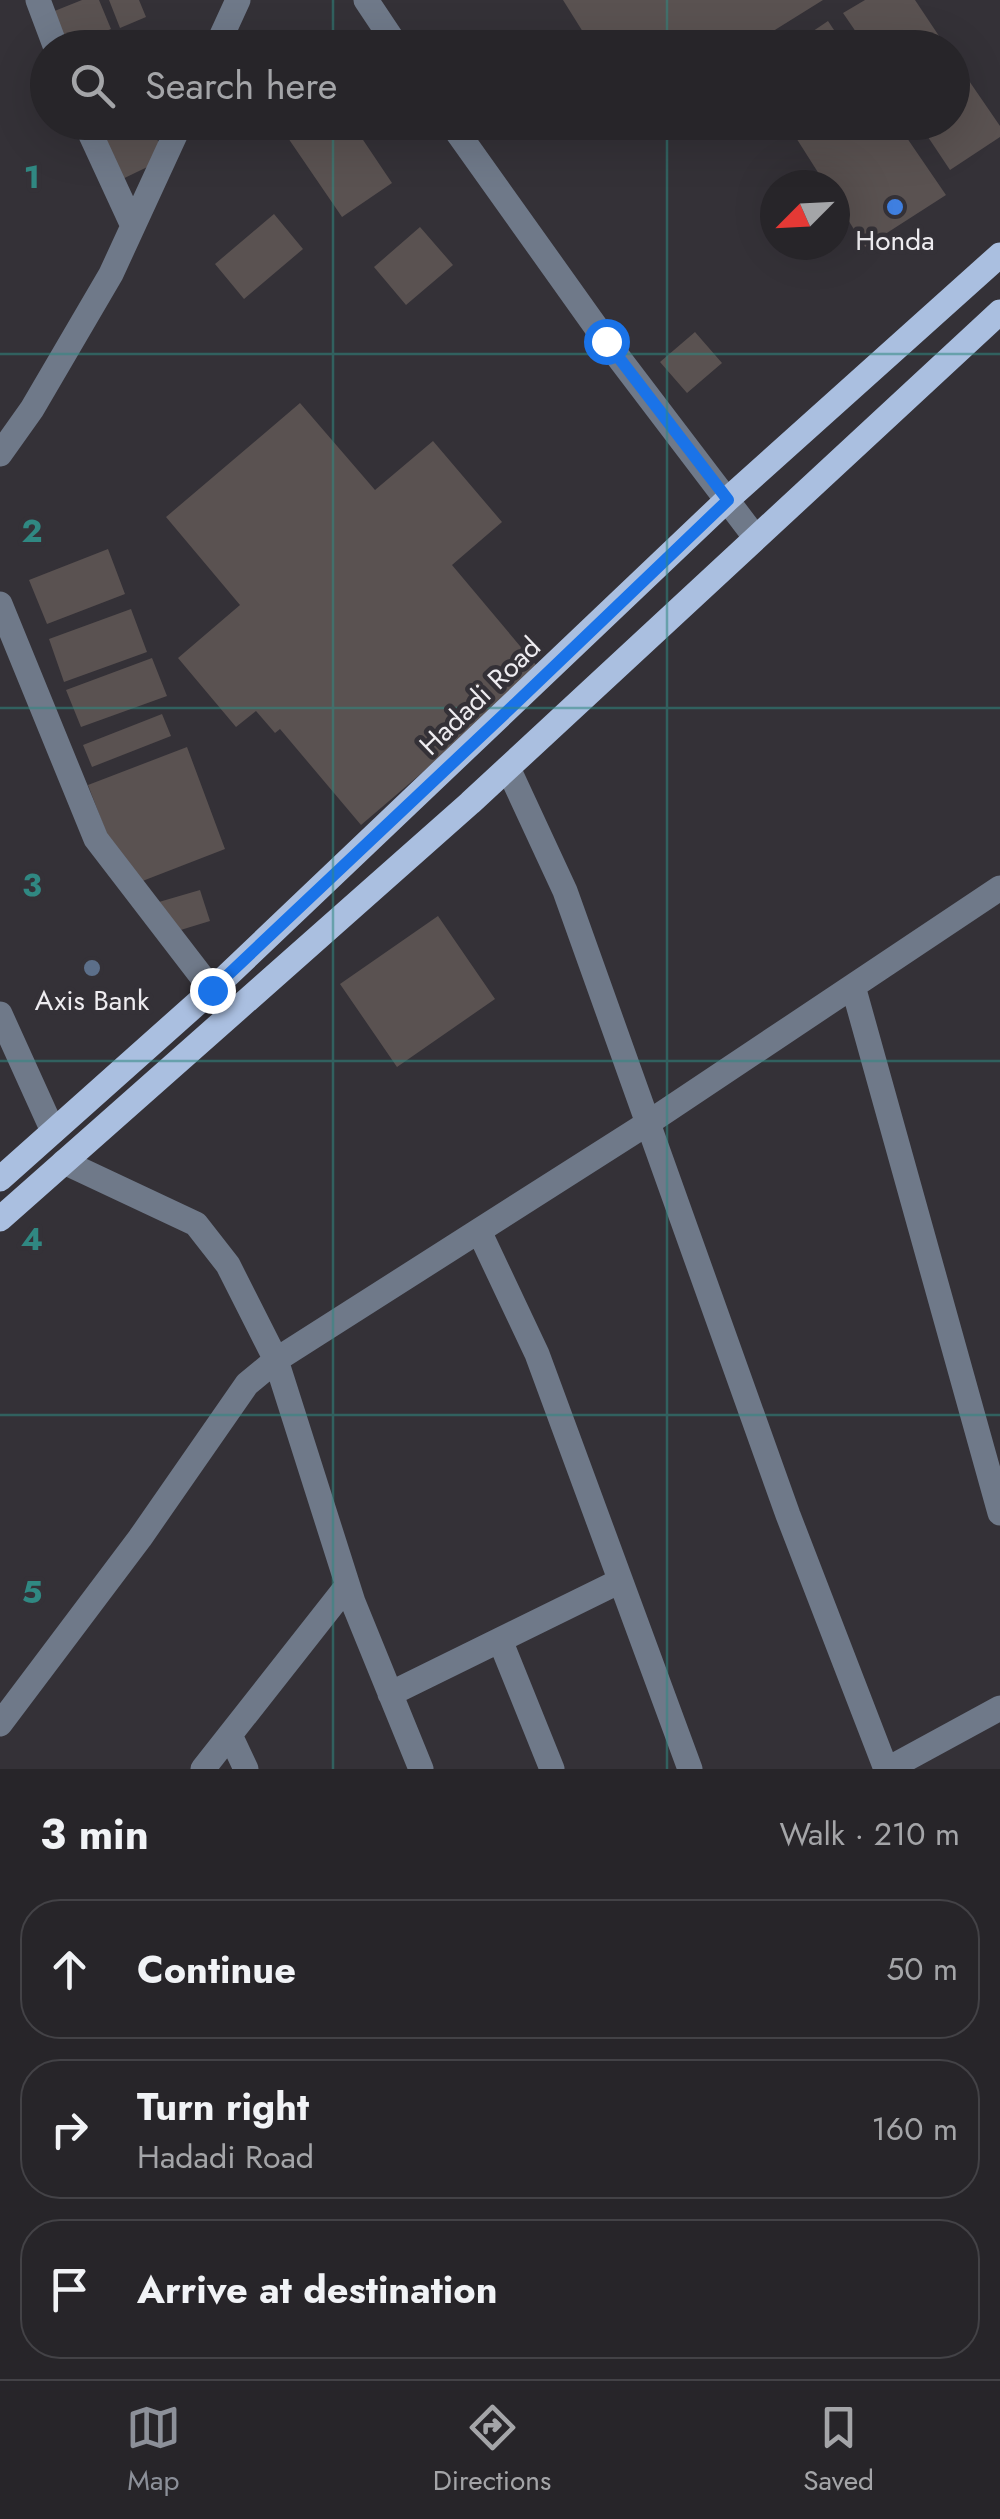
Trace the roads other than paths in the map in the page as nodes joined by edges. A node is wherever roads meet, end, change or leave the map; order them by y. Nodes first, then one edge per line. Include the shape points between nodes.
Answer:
1 (38, 0) edge
2 (238, 0) edge
3 (366, 0) edge
4 (49, 30) edge
5 (224, 30) edge
6 (386, 30) edge
7 (93, 140) edge
8 (174, 140) edge
9 (463, 140) edge
10 (134, 226) junction
11 (1000, 255) edge
12 (1000, 312) edge
13 (0, 454) edge
14 (728, 500) junction
15 (755, 538) junction
16 (0, 604) edge
17 (508, 768) junction
18 (1000, 888) edge
19 (853, 986) junction
20 (212, 990) junction
21 (0, 1014) edge
22 (648, 1123) junction
23 (53, 1131) junction
24 (64, 1162) junction
25 (0, 1179) edge
26 (0, 1218) edge
27 (479, 1230) junction
28 (276, 1360) junction
29 (1000, 1512) edge
30 (620, 1581) junction
31 (348, 1586) junction
32 (500, 1640) junction
33 (390, 1694) junction
34 (1000, 1708) edge
35 (0, 1724) edge
36 (230, 1735) junction
37 (204, 1769) edge
38 (246, 1769) edge
39 (421, 1769) edge
40 (552, 1769) edge
41 (690, 1769) edge
42 (887, 1769) edge

1 - 4 street
2 - 5 street
3 - 6 street
7 - 10 street
8 - 10 street
9 - 14 street
10 - 13 street via 102,291
11 - 14 main road, Hadadi Road
12 - 15 main road
14 - 15 street
14 - 20 main road, Hadadi Road
15 - 17 main road
16 - 20 street via 96,839
17 - 22 street via 565,892
17 - 24 main road
18 - 19 street
19 - 22 street
19 - 29 street
20 - 23 main road, Hadadi Road
21 - 23 street
22 - 27 street
22 - 42 street
23 - 25 main road, Hadadi Road
24 - 26 main road
24 - 28 street via 196,1224 228,1265
27 - 28 street
27 - 30 street via 536,1354
28 - 31 street
28 - 35 street via 246,1384
30 - 32 street
30 - 41 street
31 - 33 street
31 - 36 street
32 - 33 street
32 - 40 street
33 - 39 street
34 - 42 street
36 - 37 street
36 - 38 street

